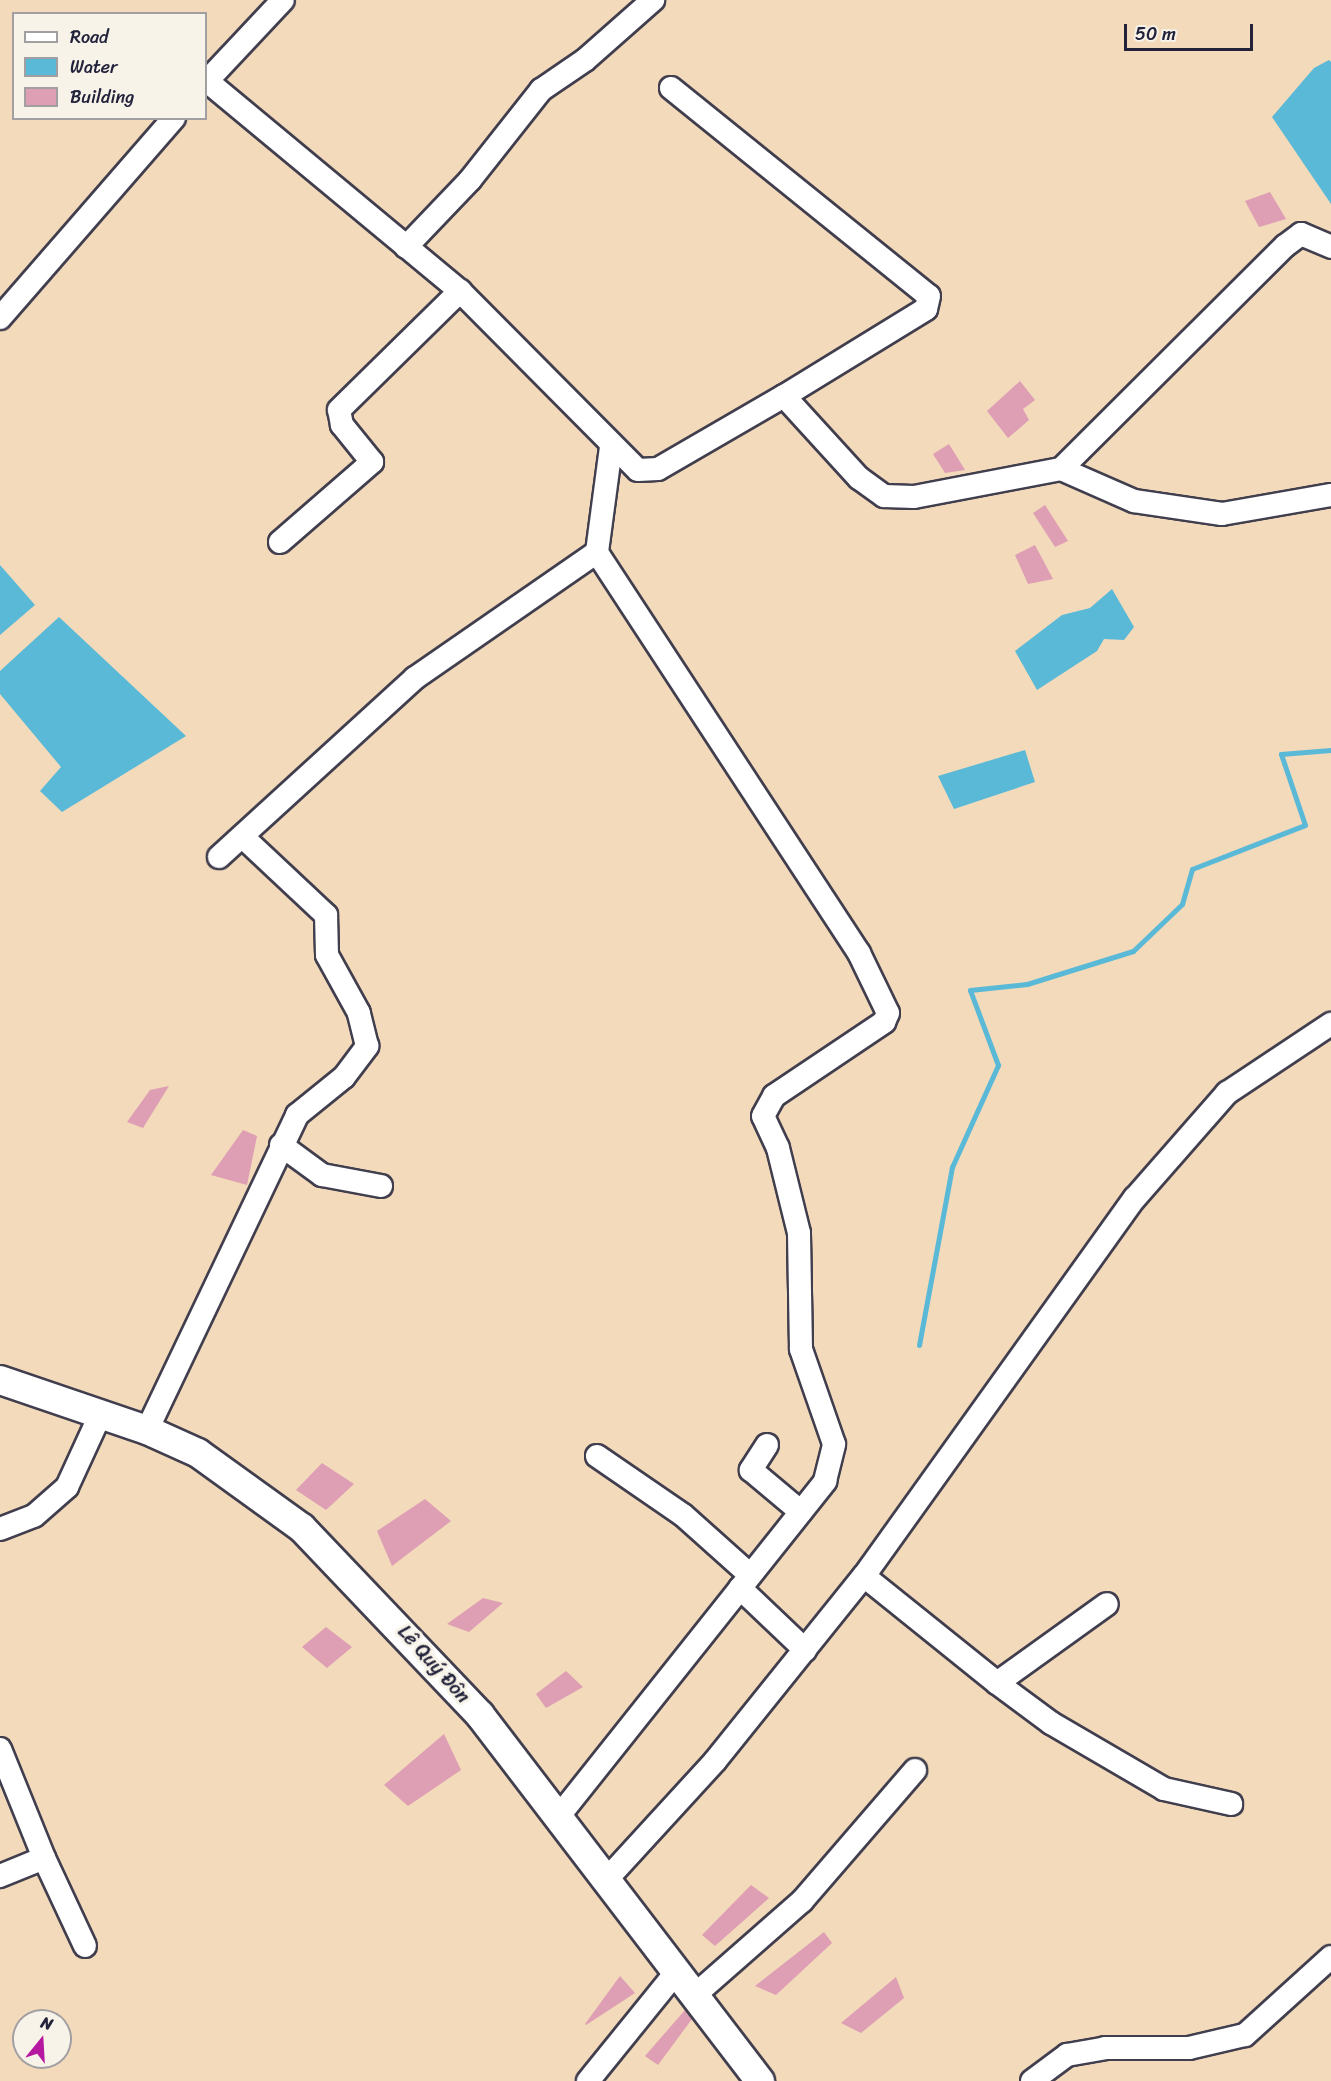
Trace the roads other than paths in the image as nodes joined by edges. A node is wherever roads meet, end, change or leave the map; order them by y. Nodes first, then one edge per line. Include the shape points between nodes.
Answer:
1 (283, 0) edge
2 (653, 0) edge
3 (207, 80) edge
4 (207, 82) edge
5 (671, 88) dead end
6 (172, 120) edge
7 (406, 247) junction
8 (1331, 247) edge
9 (460, 291) junction
10 (0, 318) edge
11 (784, 396) junction
12 (611, 447) junction
13 (1060, 469) junction
14 (1331, 495) edge
15 (279, 542) dead end
16 (597, 552) junction
17 (243, 837) junction
18 (219, 857) dead end
19 (1331, 1024) edge
20 (281, 1145) junction
21 (381, 1186) dead end
22 (0, 1380) edge
23 (100, 1413) junction
24 (147, 1430) junction
25 (767, 1445) dead end
26 (597, 1456) dead end
27 (801, 1512) junction
28 (0, 1529) edge
29 (864, 1576) junction
30 (745, 1582) junction
31 (1107, 1604) dead end
32 (805, 1650) junction
33 (997, 1683) junction
34 (0, 1749) edge
35 (915, 1770) dead end
36 (1231, 1804) dead end
37 (559, 1816) junction
38 (44, 1858) junction
39 (0, 1875) edge
40 (607, 1880) junction
41 (86, 1946) dead end
42 (1331, 1957) edge
43 (678, 1971) junction
44 (696, 1994) junction
45 (588, 2081) edge
46 (760, 2081) edge
47 (1032, 2081) edge

1 - 3 street
2 - 7 street via 585,60 541,90 470,180
4 - 7 street
5 - 11 street via 929,296 926,309
6 - 10 street
7 - 9 street
8 - 13 street via 1300,234 1285,246
9 - 12 street
9 - 15 street via 339,410 342,425 372,462
11 - 12 street via 658,469 638,470
11 - 13 street via 859,478 884,496 914,497
12 - 16 street
13 - 14 street via 1134,501 1222,514
16 - 17 street via 415,678
16 - 27 street via 859,953 888,1013 884,1022 774,1096 764,1116 778,1148 799,1233 801,1349 834,1444 825,1481
17 - 18 street
17 - 20 street via 326,915 327,954 367,1032 359,1060 297,1115
19 - 29 street via 1227,1093 1135,1198
20 - 21 street via 322,1175
20 - 24 street
22 - 23 main road, Lê Quý Đôn
23 - 24 main road, Lê Quý Đôn
23 - 28 street via 67,1487 34,1516
24 - 37 main road, Lê Quý Đôn via 236,1477 302,1528 480,1715
25 - 27 street via 751,1470
26 - 30 street via 683,1515
27 - 30 street
29 - 32 street
29 - 33 street
30 - 32 street
30 - 37 street
31 - 33 street
32 - 40 street via 715,1761
33 - 36 street via 1051,1723 1164,1789
34 - 38 street
35 - 44 street via 802,1901
37 - 40 main road, Lê Quý Đôn
38 - 39 street
38 - 41 street
40 - 43 main road, Lê Quý Đôn
42 - 47 street via 1245,2036 1189,2048 1105,2048 1067,2055
43 - 44 main road, Lê Quý Đôn
43 - 45 street
44 - 46 main road, Lê Quý Đôn

